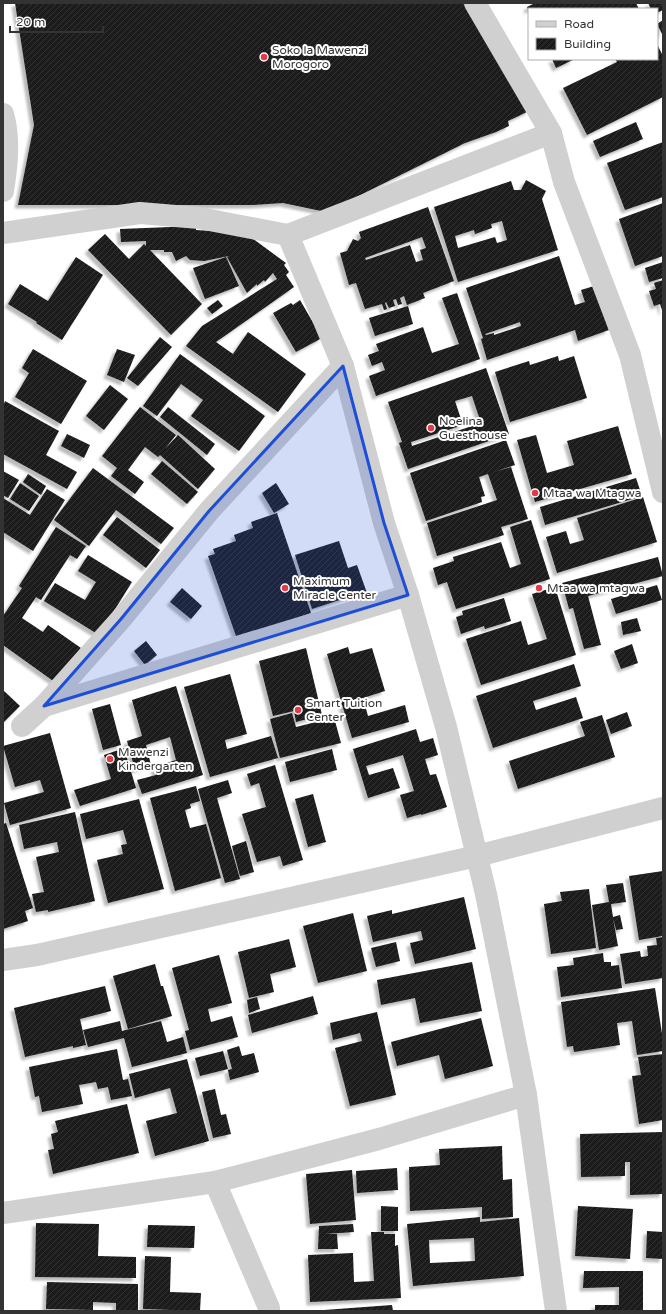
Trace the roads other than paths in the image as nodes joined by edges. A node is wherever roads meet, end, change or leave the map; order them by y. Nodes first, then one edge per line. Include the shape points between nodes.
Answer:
1 (475, 3) edge
2 (3, 114) edge
3 (551, 133) junction
4 (3, 191) edge
5 (3, 233) edge
6 (288, 235) junction
7 (343, 366) junction
8 (663, 492) edge
9 (408, 594) junction
10 (44, 706) junction
11 (22, 726) dead end
12 (663, 808) edge
13 (478, 856) junction
14 (3, 960) edge
15 (526, 1095) junction
16 (215, 1182) junction
17 (3, 1213) edge
18 (269, 1311) edge
19 (556, 1311) edge

1 - 3 street
2 - 4 street via 8,165
3 - 6 street
3 - 8 street via 564,182 630,355
5 - 6 street via 140,213 198,218
6 - 7 street
7 - 9 street via 384,522
7 - 10 street via 209,511 121,619
9 - 10 street
9 - 13 street via 446,727
10 - 11 street
12 - 13 street
13 - 14 street via 36,955
13 - 15 street
15 - 16 street via 379,1139
15 - 19 street
16 - 17 street
16 - 18 street

